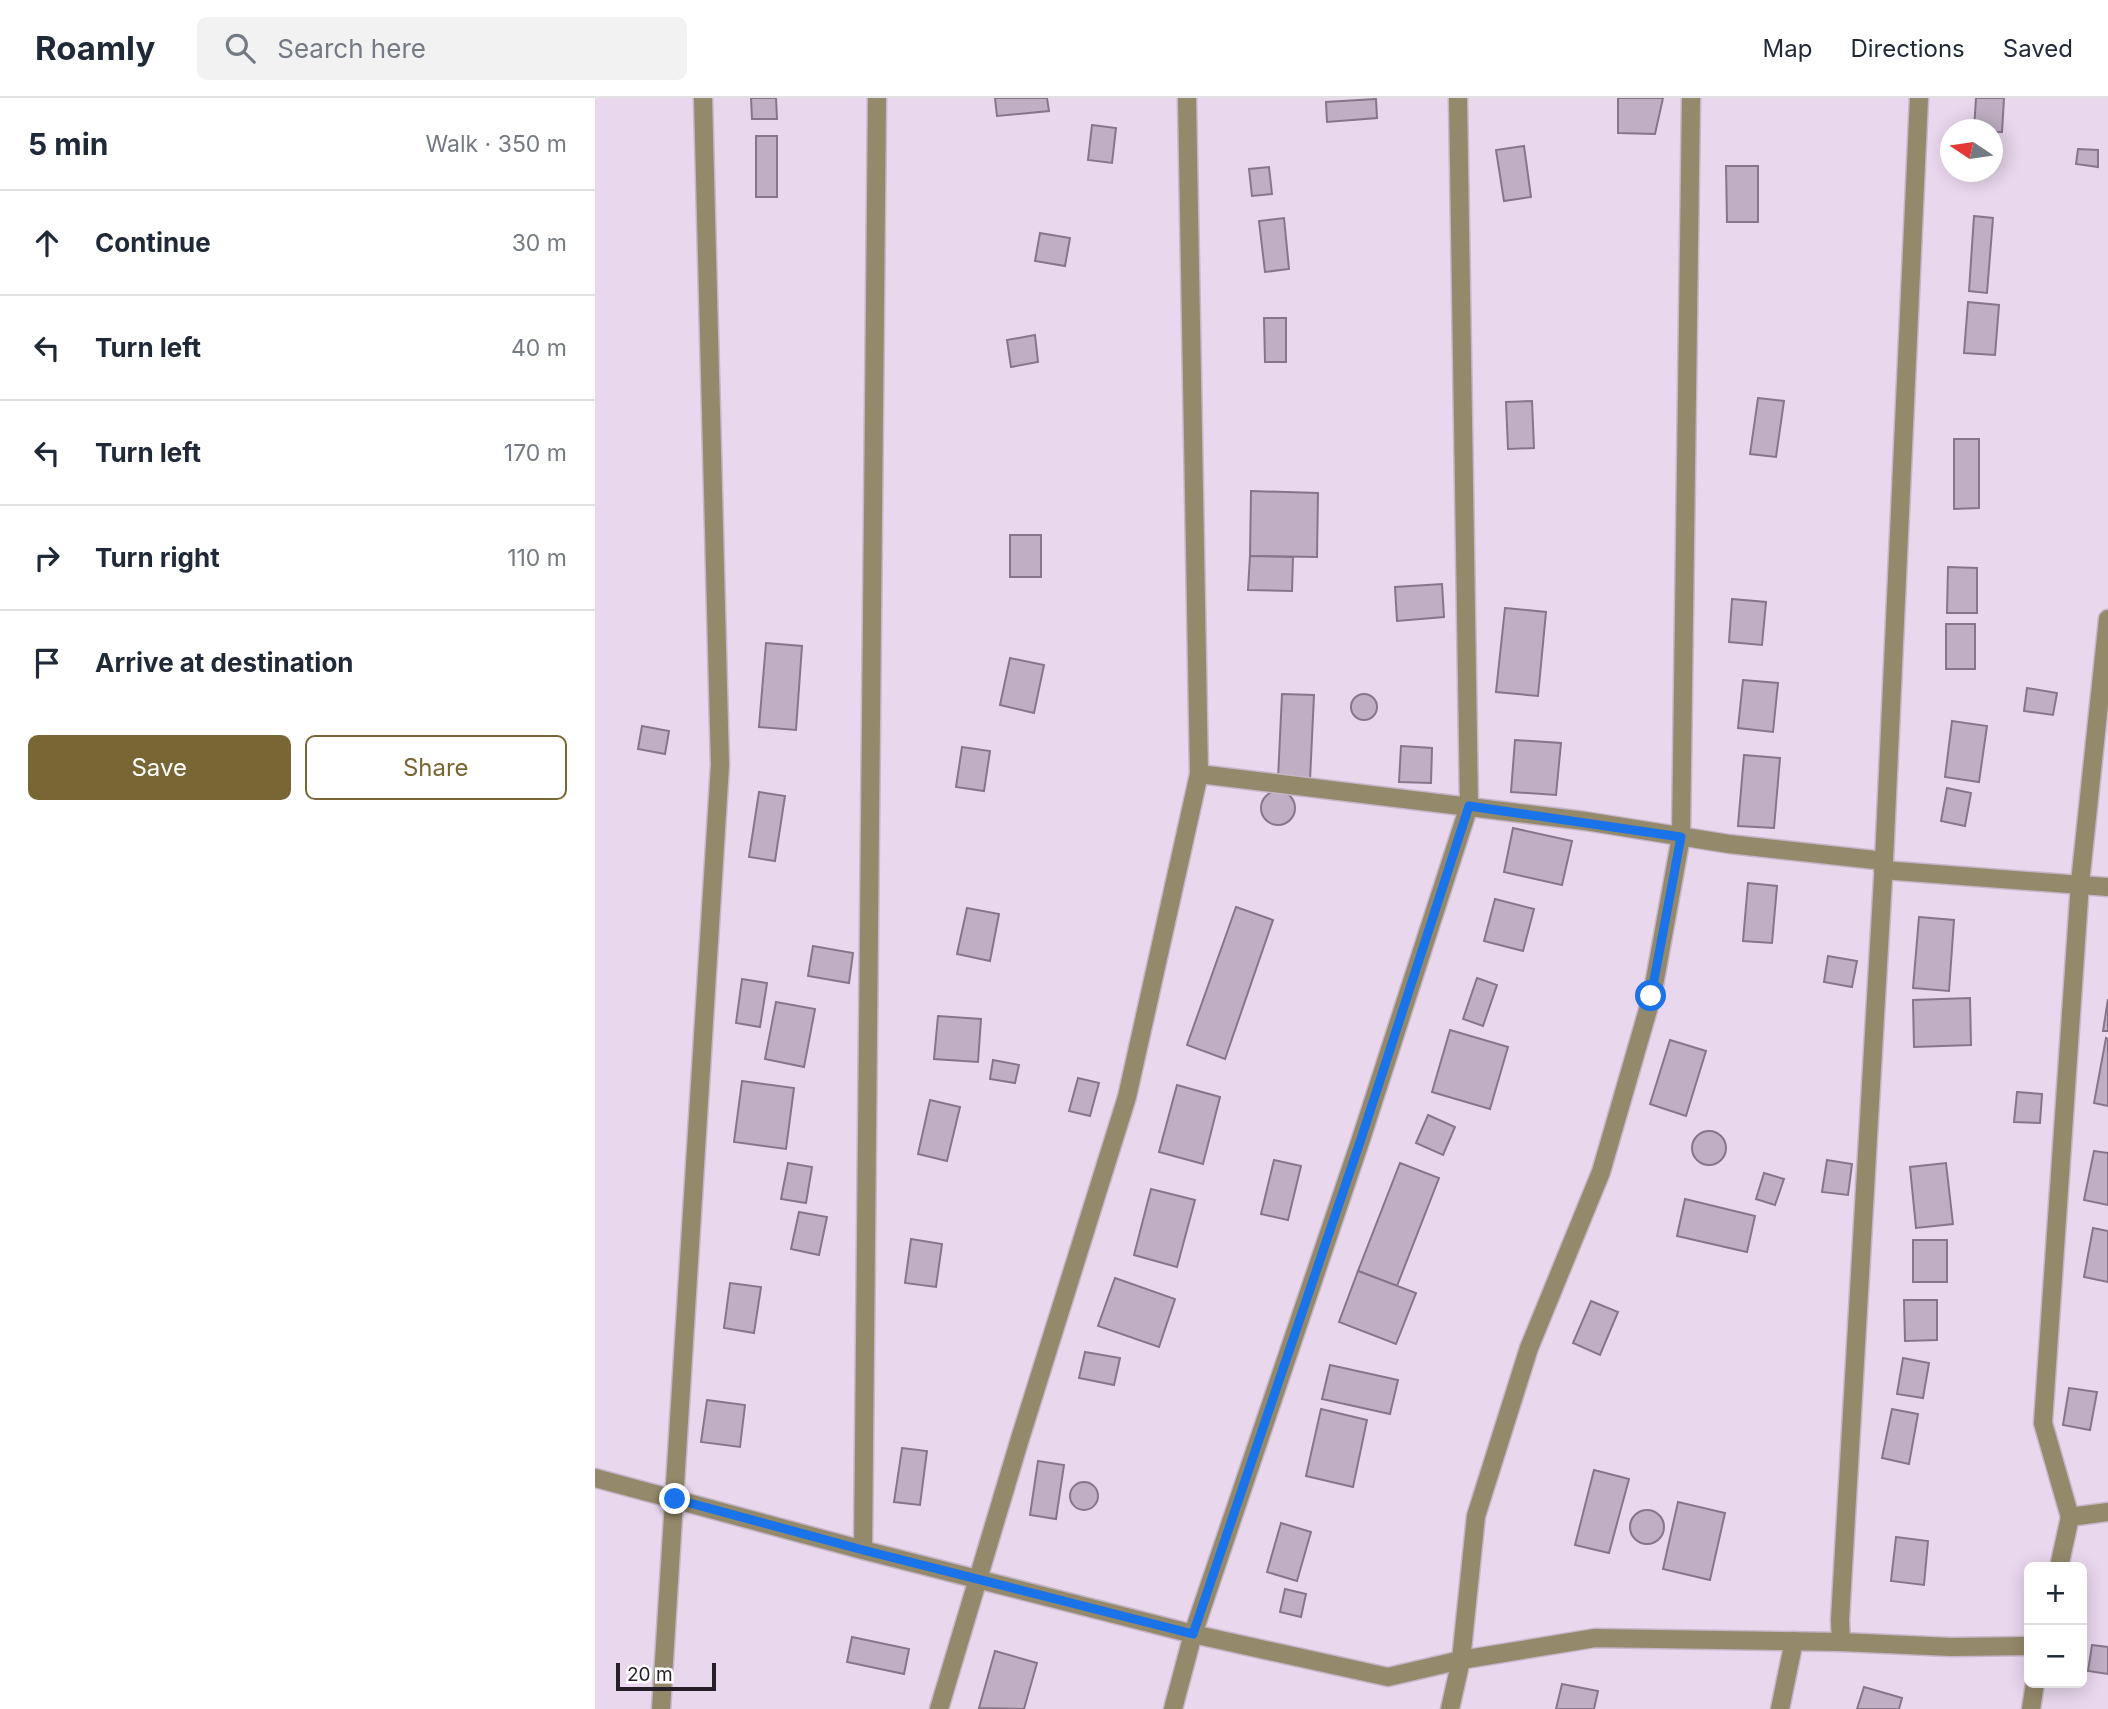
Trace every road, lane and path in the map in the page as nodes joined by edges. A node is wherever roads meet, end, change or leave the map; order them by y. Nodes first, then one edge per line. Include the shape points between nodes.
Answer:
1 (703, 98) edge
2 (877, 98) edge
3 (1187, 98) edge
4 (1458, 98) edge
5 (1691, 98) edge
6 (1919, 98) edge
7 (2108, 619) edge
8 (1199, 774) junction
9 (1469, 806) junction
10 (1681, 837) junction
11 (1883, 865) junction
12 (2080, 883) junction
13 (2108, 887) edge
14 (595, 1478) edge
15 (675, 1499) junction
16 (2108, 1513) edge
17 (2070, 1517) junction
18 (863, 1550) junction
19 (2060, 1562) edge
20 (979, 1578) junction
21 (1193, 1634) junction
22 (1794, 1641) junction
23 (1841, 1642) junction
24 (2024, 1646) edge
25 (1461, 1660) junction
26 (2034, 1688) edge
27 (661, 1709) edge
28 (939, 1709) edge
29 (1173, 1709) edge
30 (1450, 1709) edge
31 (1780, 1709) edge
32 (2031, 1709) edge

1 - 15 street via 720,765
2 - 18 street
3 - 8 street
4 - 9 street
5 - 10 street
6 - 11 street
7 - 12 street
8 - 9 street
8 - 20 street via 1127,1097
9 - 10 street
9 - 21 street
10 - 11 street
10 - 25 street via 1651,996 1601,1172 1529,1348 1476,1516
11 - 12 street
11 - 23 street
12 - 13 street
12 - 17 street via 2043,1423
14 - 15 street
15 - 18 street
15 - 27 street
16 - 17 street
17 - 19 street
18 - 20 street
20 - 21 street
20 - 28 street
21 - 25 street via 1388,1677
21 - 29 street
22 - 23 street
22 - 25 street via 1595,1638
22 - 31 street
23 - 24 street
25 - 30 street
26 - 32 street

